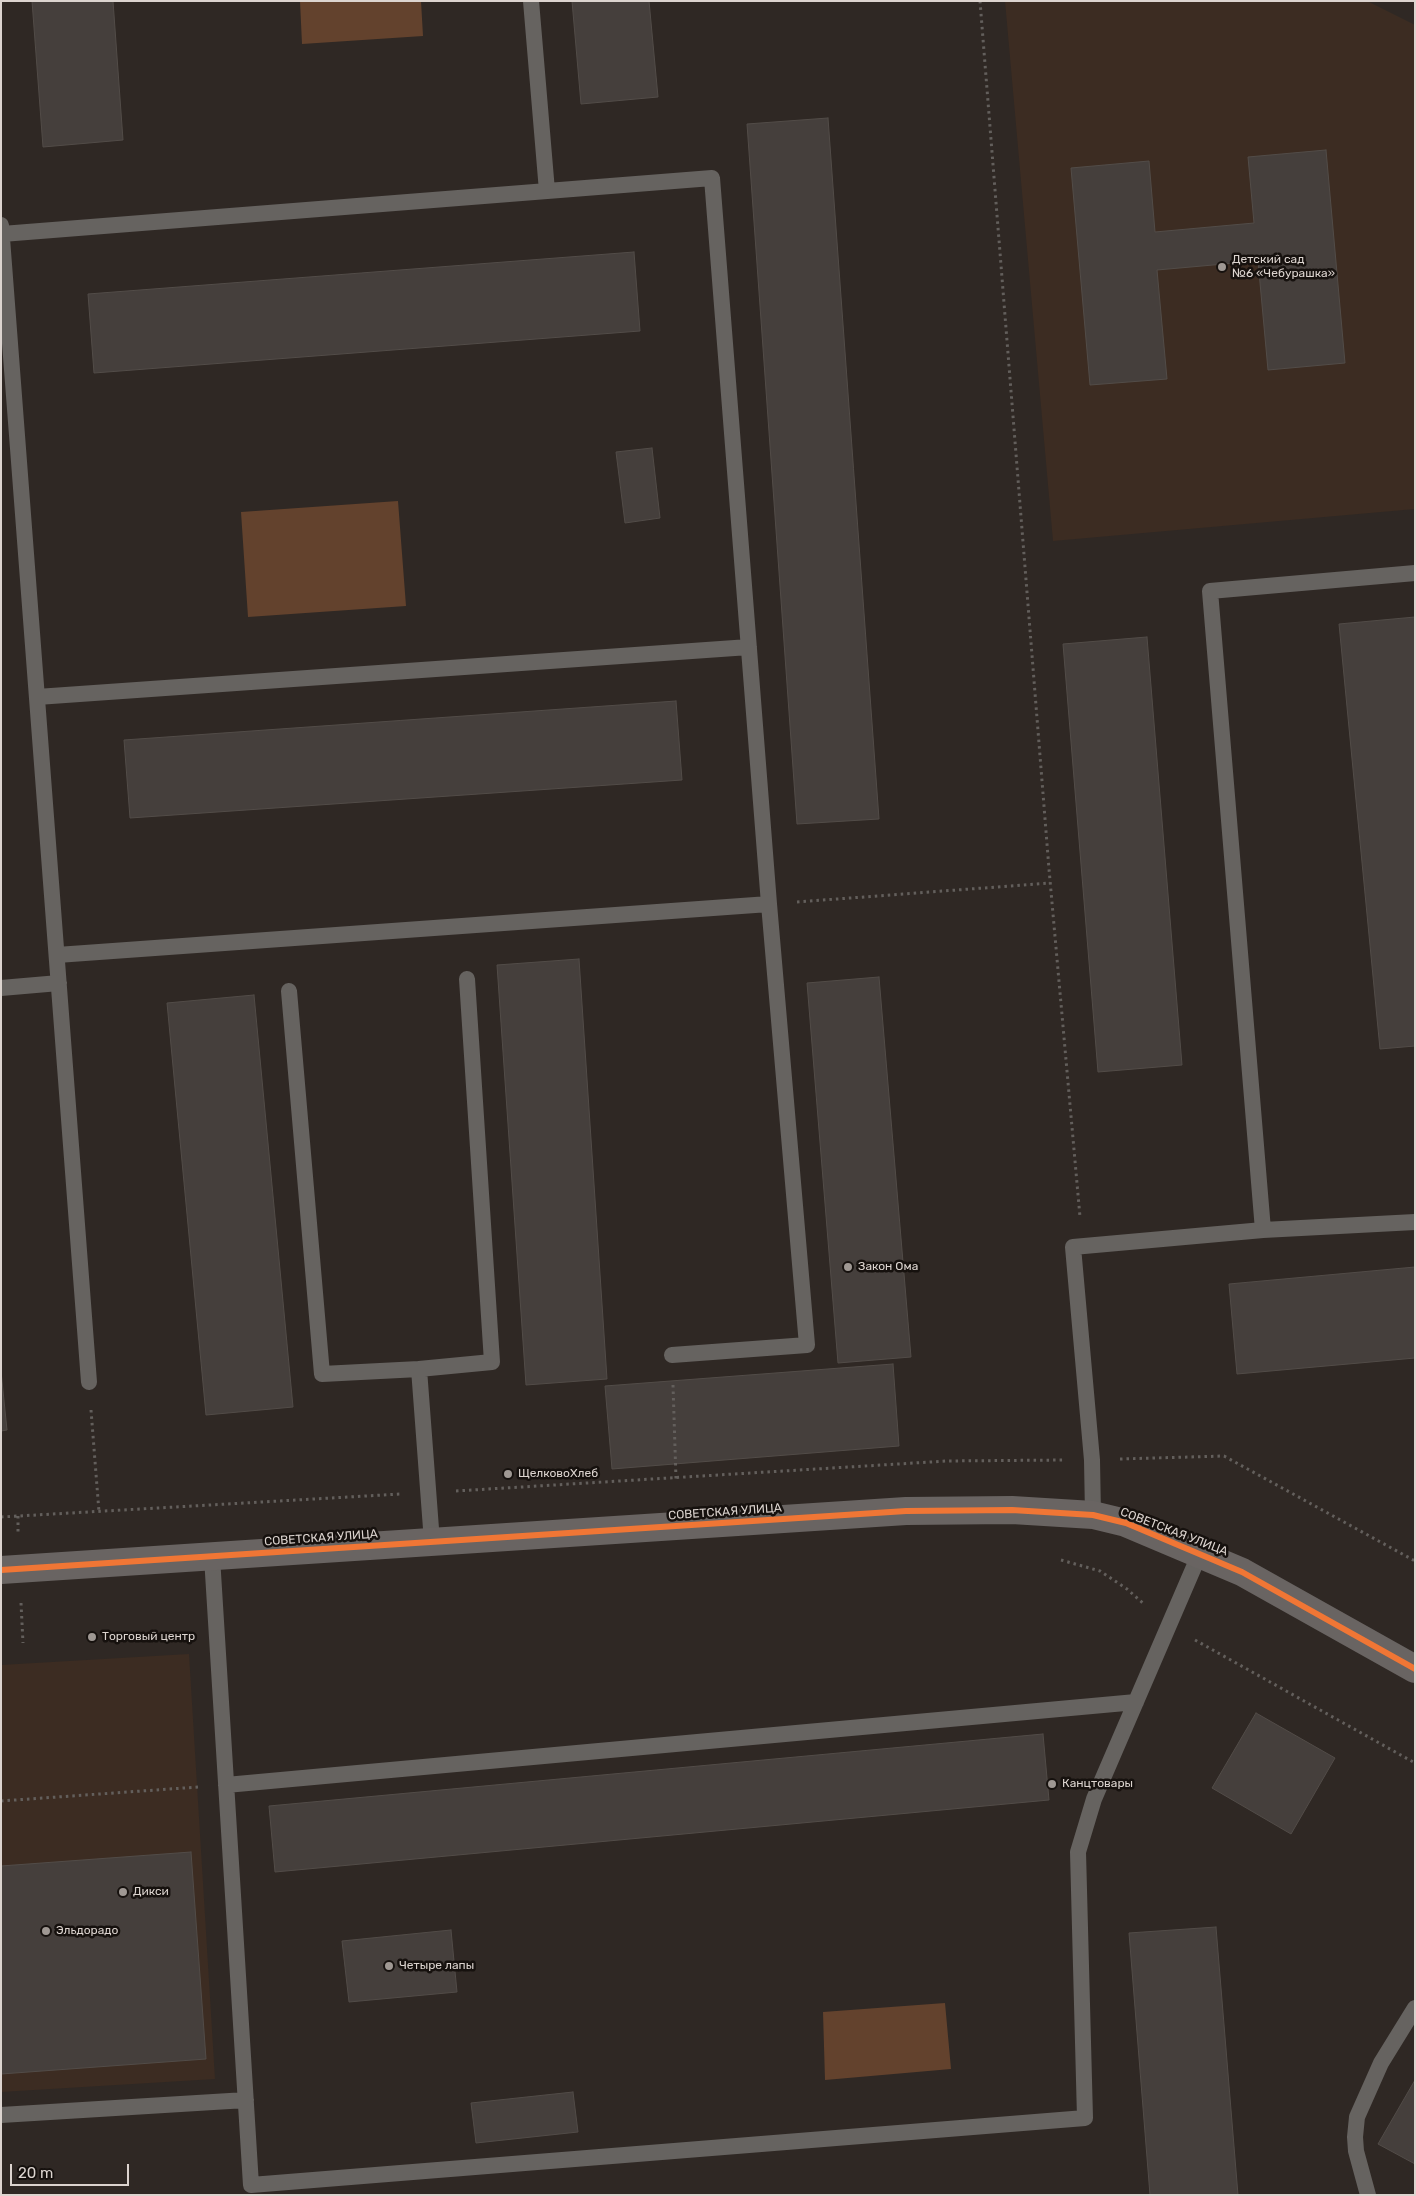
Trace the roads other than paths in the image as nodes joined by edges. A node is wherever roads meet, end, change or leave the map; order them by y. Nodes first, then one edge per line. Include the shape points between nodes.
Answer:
1 (531, 1) edge
2 (547, 192) junction
3 (2, 230) edge
4 (1415, 572) edge
5 (749, 647) junction
6 (37, 698) junction
7 (769, 904) junction
8 (57, 955) junction
9 (467, 979) dead end
10 (59, 983) junction
11 (1, 988) edge
12 (290, 991) dead end
13 (1415, 1222) edge
14 (1263, 1230) junction
15 (672, 1355) road end
16 (420, 1369) junction
17 (90, 1382) road end
18 (1094, 1515) junction
19 (432, 1542) junction
20 (1200, 1553) junction
21 (212, 1557) junction
22 (1, 1570) edge
23 (1415, 1670) edge
24 (1136, 1702) junction
25 (226, 1784) junction
26 (1415, 2008) edge
27 (246, 2100) junction
28 (1, 2115) edge
29 (1368, 2195) edge

1 - 2 lane
2 - 3 lane
2 - 5 lane via 712,178
3 - 6 lane
4 - 14 lane via 1210,591
5 - 6 lane
5 - 7 lane
6 - 8 lane
7 - 8 lane
7 - 15 lane via 807,1345
8 - 10 lane
9 - 16 lane via 492,1362
10 - 11 lane
10 - 17 lane
12 - 16 lane via 322,1374
13 - 14 lane
14 - 18 lane via 1073,1247
16 - 19 lane
18 - 19 street, СОВЕТСКАЯ УЛИЦА via 1012,1510 906,1511
18 - 20 street, СОВЕТСКАЯ УЛИЦА via 1126,1523
19 - 21 street, СОВЕТСКАЯ УЛИЦА
20 - 23 street, СОВЕТСКАЯ УЛИЦА via 1242,1572
20 - 24 lane
21 - 22 street, СОВЕТСКАЯ УЛИЦА
21 - 25 lane
24 - 25 lane
24 - 27 lane via 1094,1799 1078,1852 1085,2118 251,2185
25 - 27 lane
26 - 29 lane via 1381,2063 1357,2117 1356,2151
27 - 28 lane

